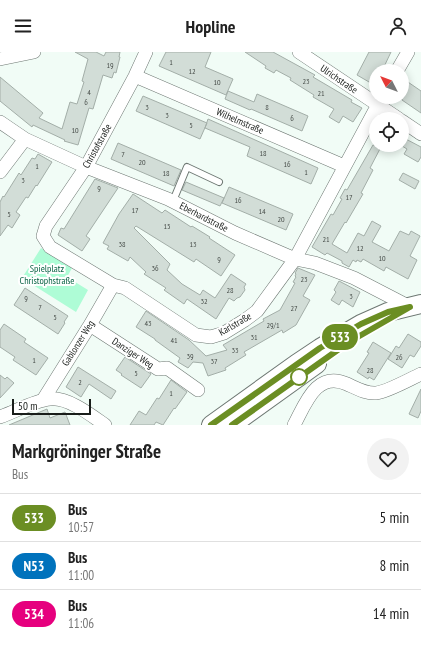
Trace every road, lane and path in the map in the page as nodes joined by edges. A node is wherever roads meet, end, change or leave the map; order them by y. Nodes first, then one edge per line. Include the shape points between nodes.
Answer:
1 (34, 52) edge
2 (146, 52) edge
3 (299, 52) edge
4 (408, 52) edge
5 (0, 59) edge
6 (401, 64) edge
7 (136, 76) junction
8 (369, 94) edge
9 (378, 104) edge
10 (383, 104) edge
11 (392, 112) edge
12 (0, 122) edge
13 (409, 126) edge
14 (421, 134) edge
15 (25, 139) junction
16 (86, 166) junction
17 (344, 166) junction
18 (0, 172) edge
19 (219, 182) dead end
20 (173, 201) junction
21 (43, 236) joint
22 (295, 259) junction
23 (113, 285) junction
24 (415, 305) edge
25 (90, 325) junction
26 (421, 374) edge
27 (198, 390) dead end
28 (43, 400) junction
29 (0, 417) edge
30 (240, 418) edge
31 (105, 425) edge
32 (211, 425) edge
33 (294, 425) edge

1 - 5 street
2 - 7 street, Christofstraße
3 - 8 street, Ulrichstraße
4 - 6 street
7 - 16 street, Christofstraße
7 - 17 street, Wilhelmstraße
9 - 17 street, Karlstraße
10 - 11 street, Ulrichstraße
12 - 15 street, Eberhardstraße
13 - 14 street
15 - 16 street, Eberhardstraße
15 - 18 street
16 - 20 street, Eberhardstraße
16 - 21 street, Christofstraße via 46,226
17 - 22 street, Karlstraße
19 - 20 lane via 187,167
20 - 22 street, Eberhardstraße via 235,233
21 - 23 street, Karlstraße via 50,247
22 - 23 street, Karlstraße via 257,310 224,333 211,337 196,335 125,288
22 - 24 street, Eberhardstraße via 316,263
23 - 25 street, Gablonzer Weg
24 - 30 street via 349,342
25 - 27 street, Danziger Weg via 158,369 167,368
25 - 28 street, Gablonzer Weg
26 - 33 street via 376,393 360,390 343,382 324,383 310,394
28 - 29 street
28 - 31 street via 62,400
30 - 32 street

